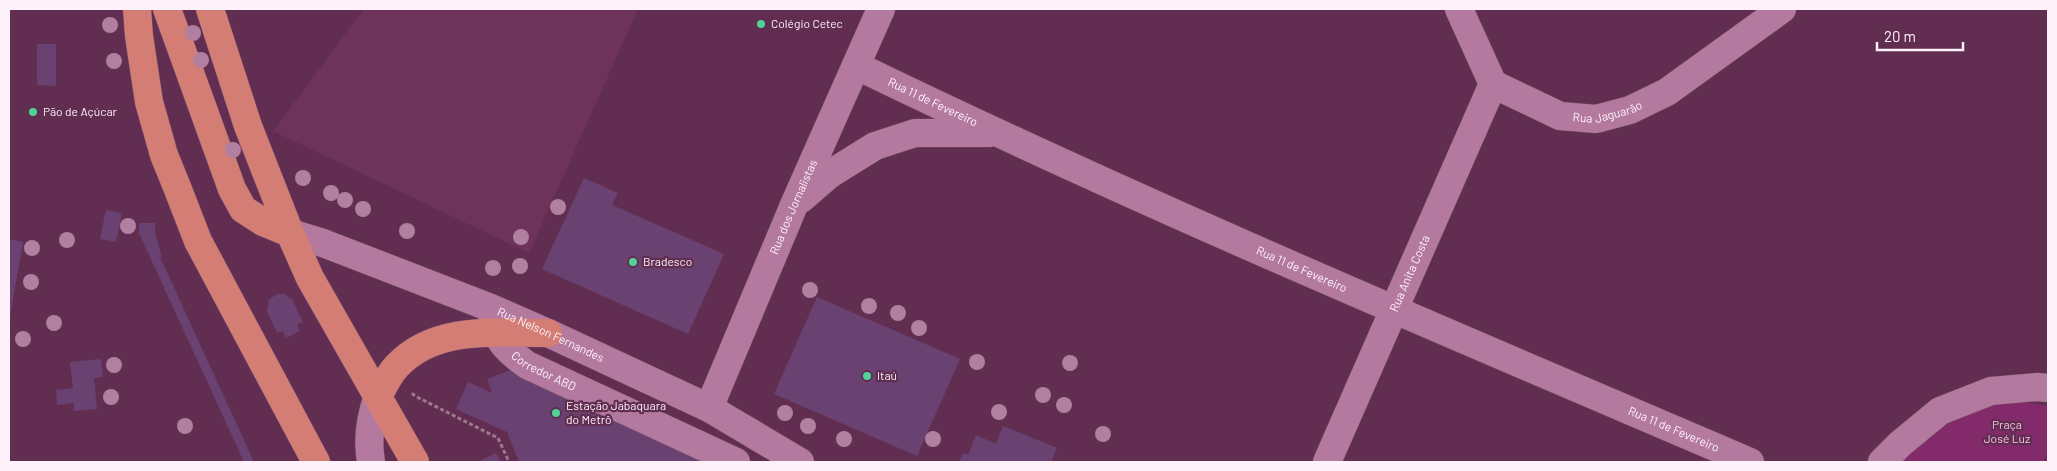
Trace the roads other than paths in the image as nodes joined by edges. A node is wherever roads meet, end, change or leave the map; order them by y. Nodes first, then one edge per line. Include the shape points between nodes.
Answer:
1 (137, 9) edge
2 (167, 9) edge
3 (210, 9) edge
4 (881, 9) edge
5 (1459, 9) edge
6 (1782, 9) edge
7 (856, 66) junction
8 (1493, 84) junction
9 (996, 134) junction
10 (794, 204) junction
11 (290, 233) junction
12 (1394, 309) junction
13 (493, 320) junction
14 (548, 333) joint
15 (2048, 388) edge
16 (378, 396) junction
17 (709, 408) junction
18 (316, 462) edge
19 (371, 462) edge
20 (415, 462) edge
21 (736, 462) edge
22 (800, 462) edge
23 (1327, 462) edge
24 (1750, 462) edge
25 (1882, 462) edge

1 - 18 main road via 149,102 164,155 198,241
2 - 11 main road via 232,189 243,209
3 - 11 main road via 248,126
4 - 7 street, Rua dos Jornalistas
5 - 8 street
6 - 8 street, Rua Jaguarão via 1667,92 1630,110 1596,119 1560,116
7 - 9 street, Rua 11 de Fevereiro
7 - 10 street, Rua dos Jornalistas
8 - 12 street, Rua Anita Costa
9 - 10 street via 915,133 875,146 830,174
9 - 12 street, Rua 11 de Fevereiro
10 - 17 street, Rua dos Jornalistas
11 - 13 street, Rua Nelson Fernandes via 323,243
11 - 16 main road via 310,278
12 - 23 street, Rua Anita Costa
12 - 24 street, Rua 11 de Fevereiro
13 - 14 main road
13 - 16 main road via 415,350 396,367
13 - 21 street, Corredor ABD via 514,356 526,365
14 - 17 street, Rua Nelson Fernandes
15 - 25 street via 1991,390 1940,411
16 - 19 street via 371,416
16 - 20 main road
17 - 22 street, Rua Nelson Fernandes

